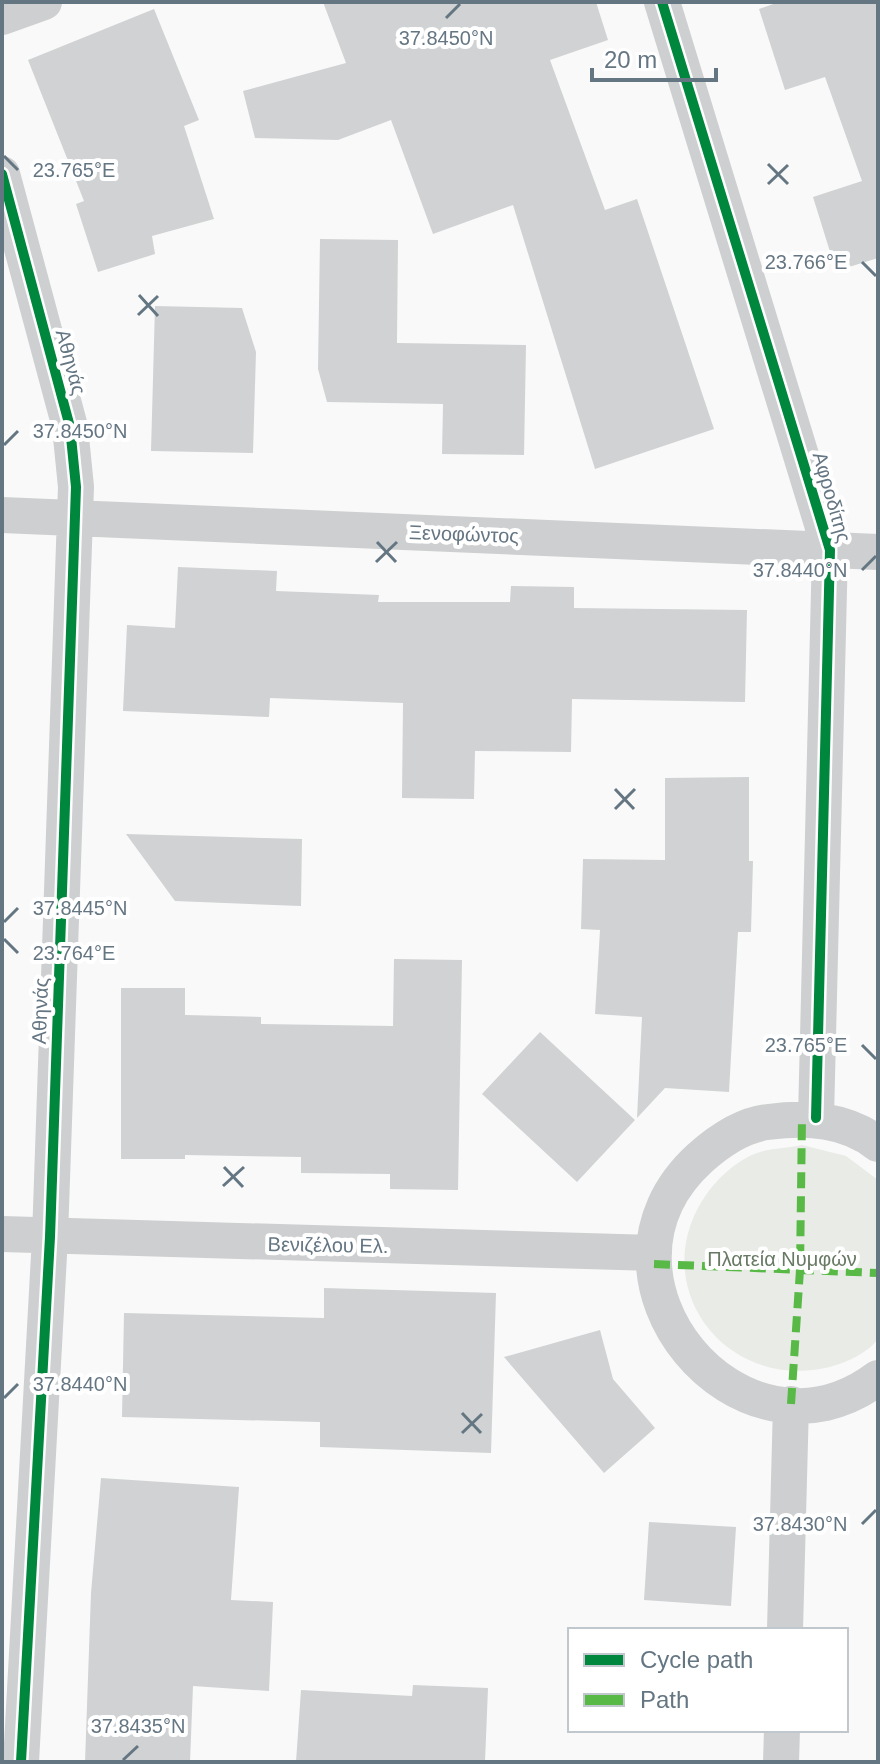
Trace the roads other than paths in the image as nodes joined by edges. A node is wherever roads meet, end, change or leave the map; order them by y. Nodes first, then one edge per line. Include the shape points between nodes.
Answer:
1 (44, 2) edge
2 (662, 2) edge
3 (2, 17) edge
4 (2, 174) edge
5 (2, 515) edge
6 (74, 517) junction
7 (830, 550) junction
8 (878, 552) edge
9 (816, 1118) junction
10 (878, 1144) edge
11 (2, 1234) edge
12 (50, 1237) junction
13 (654, 1253) junction
14 (878, 1378) edge
15 (791, 1404) junction
16 (785, 1628) edge
17 (782, 1732) edge
18 (21, 1762) edge
19 (781, 1762) edge

1 - 3 street
2 - 7 street, Αφροδίτης
4 - 6 street, Αθηνάς via 70,427
5 - 6 street, Ξενοφώντος
6 - 7 street, Ξενοφώντος
6 - 12 street, Αθηνάς
7 - 8 street, Ξενοφώντος
7 - 9 street, Αφροδίτης
9 - 10 street via 866,1134
9 - 13 street via 758,1123 718,1141 678,1184 664,1209
11 - 12 street, Βενιζέλου Ελ.
12 - 13 street, Βενιζέλου Ελ.
12 - 18 street, Αθηνάς
13 - 15 street via 661,1307 681,1345 711,1376 750,1396
14 - 15 street via 830,1401
15 - 16 street
17 - 19 street

